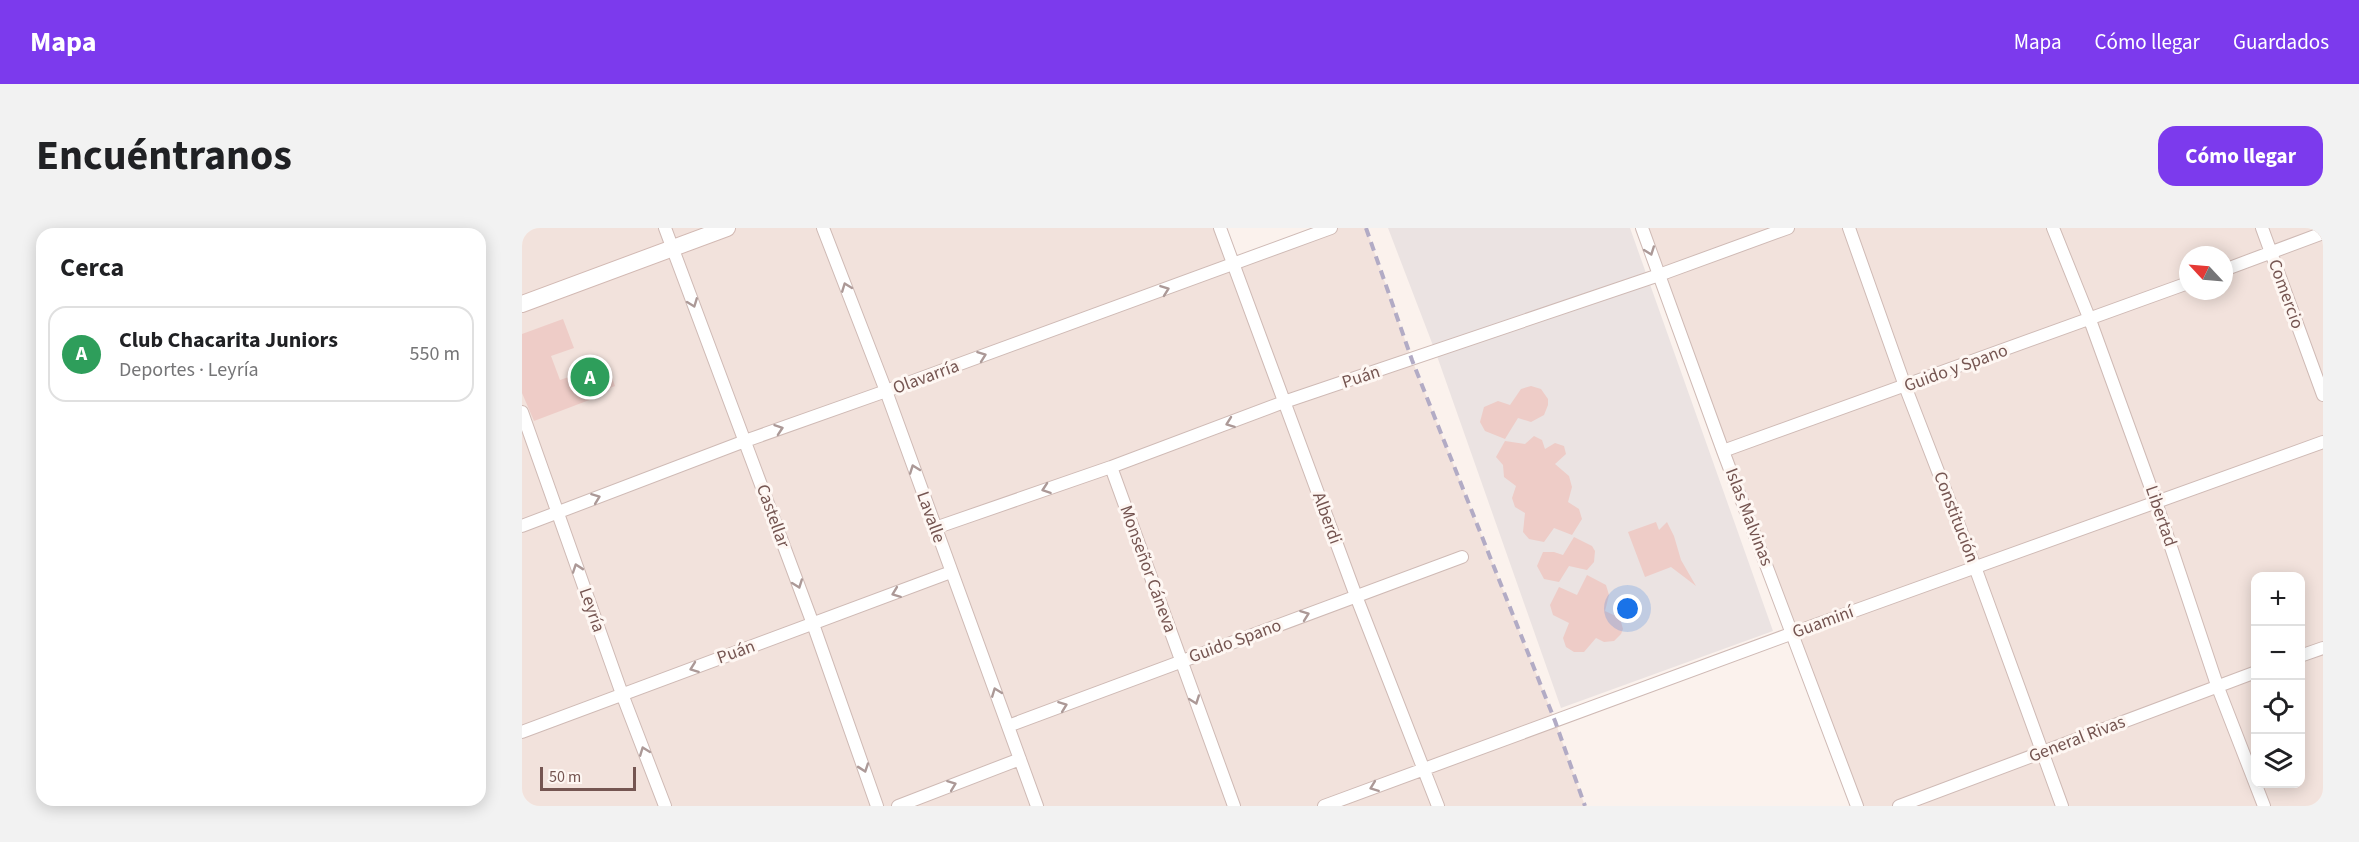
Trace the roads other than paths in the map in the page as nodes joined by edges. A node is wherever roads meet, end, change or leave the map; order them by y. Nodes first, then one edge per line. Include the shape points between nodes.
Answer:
1 (665, 228) edge
2 (727, 228) edge
3 (823, 228) edge
4 (1220, 228) edge
5 (1331, 228) edge
6 (1642, 228) edge
7 (1788, 228) edge
8 (1849, 228) edge
9 (2053, 228) edge
10 (2262, 228) edge
11 (2323, 233) edge
12 (673, 249) junction
13 (2271, 252) junction
14 (1234, 265) junction
15 (2233, 267) edge
16 (1659, 275) junction
17 (2179, 286) edge
18 (522, 304) edge
19 (2090, 320) junction
20 (1905, 386) junction
21 (886, 391) junction
22 (2323, 394) edge
23 (1284, 402) junction
24 (522, 412) edge
25 (745, 441) junction
26 (2323, 442) edge
27 (1723, 451) junction
28 (1111, 467) junction
29 (2156, 502) junction
30 (558, 513) junction
31 (522, 526) edge
32 (936, 528) junction
33 (1462, 556) dead end
34 (1975, 567) junction
35 (951, 572) junction
36 (1356, 596) junction
37 (813, 624) junction
38 (1793, 633) junction
39 (2323, 648) edge
40 (2305, 655) edge
41 (1181, 661) junction
42 (2251, 674) edge
43 (2217, 685) junction
44 (622, 694) junction
45 (1008, 726) junction
46 (522, 732) edge
47 (2042, 753) junction
48 (1020, 759) junction
49 (1424, 769) junction
50 (665, 806) edge
51 (877, 806) edge
52 (898, 806) edge
53 (1037, 806) edge
54 (1234, 806) edge
55 (1324, 806) edge
56 (1438, 806) edge
57 (1857, 806) edge
58 (1899, 806) edge
59 (2062, 806) edge
60 (2264, 806) edge

1 - 12 street, Castellar
2 - 12 main road
21 -> 3 street, Lavalle
4 - 14 street, Alberdi
5 - 14 street, Olavarría
6 -> 16 street, Islas Malvinas
7 - 16 street, Puán
8 - 20 street, Constitución
9 - 19 street, Libertad
10 - 13 street, Comercio
11 - 13 street
12 - 18 main road
12 -> 25 street, Castellar
13 - 15 street
13 - 22 street, Comercio
21 -> 14 street, Olavarría
14 - 23 street, Alberdi
16 - 23 street, Puán
16 - 27 street, Islas Malvinas
17 - 19 street, Guido y Spano
19 - 20 street, Guido y Spano
19 - 29 street, Libertad
20 - 27 street, Guido y Spano
20 - 34 street, Constitución
25 -> 21 street, Olavarría
32 -> 21 street, Lavalle
23 -> 28 street, Puán
23 - 36 street, Alberdi
24 - 30 street, Leyría
30 -> 25 street, Olavarría
25 -> 37 street, Castellar
26 - 29 street, Guaminí
27 - 38 street, Islas Malvinas
28 -> 32 street, Puán
28 - 41 street, Monseñor Cáneva
29 - 34 street, Guaminí
29 - 43 street, Libertad
30 - 31 street, Olavarría
44 -> 30 street, Leyría
32 - 35 street, Lavalle
33 - 36 street, Guido Spano
34 - 38 street, Guaminí
34 - 47 street, Constitución
35 -> 37 street, Puán
45 -> 35 street, Lavalle
41 -> 36 street, Guido Spano
36 - 49 street, Alberdi
37 -> 44 street, Puán
37 -> 51 street, Castellar
38 - 49 street, Guaminí
38 - 57 street, Islas Malvinas
39 - 40 street
45 -> 41 street, Guido Spano
41 -> 54 street, Monseñor Cáneva
42 - 43 street, General Rivas
43 - 47 street, General Rivas
43 - 60 street, Libertad
44 - 46 street, Puán
50 -> 44 street, Leyría
45 - 48 street, Lavalle
47 - 58 street, General Rivas
47 - 59 street, Constitución
52 -> 48 street
48 - 53 street, Lavalle
49 -> 55 street, Guaminí
49 - 56 street, Alberdi

